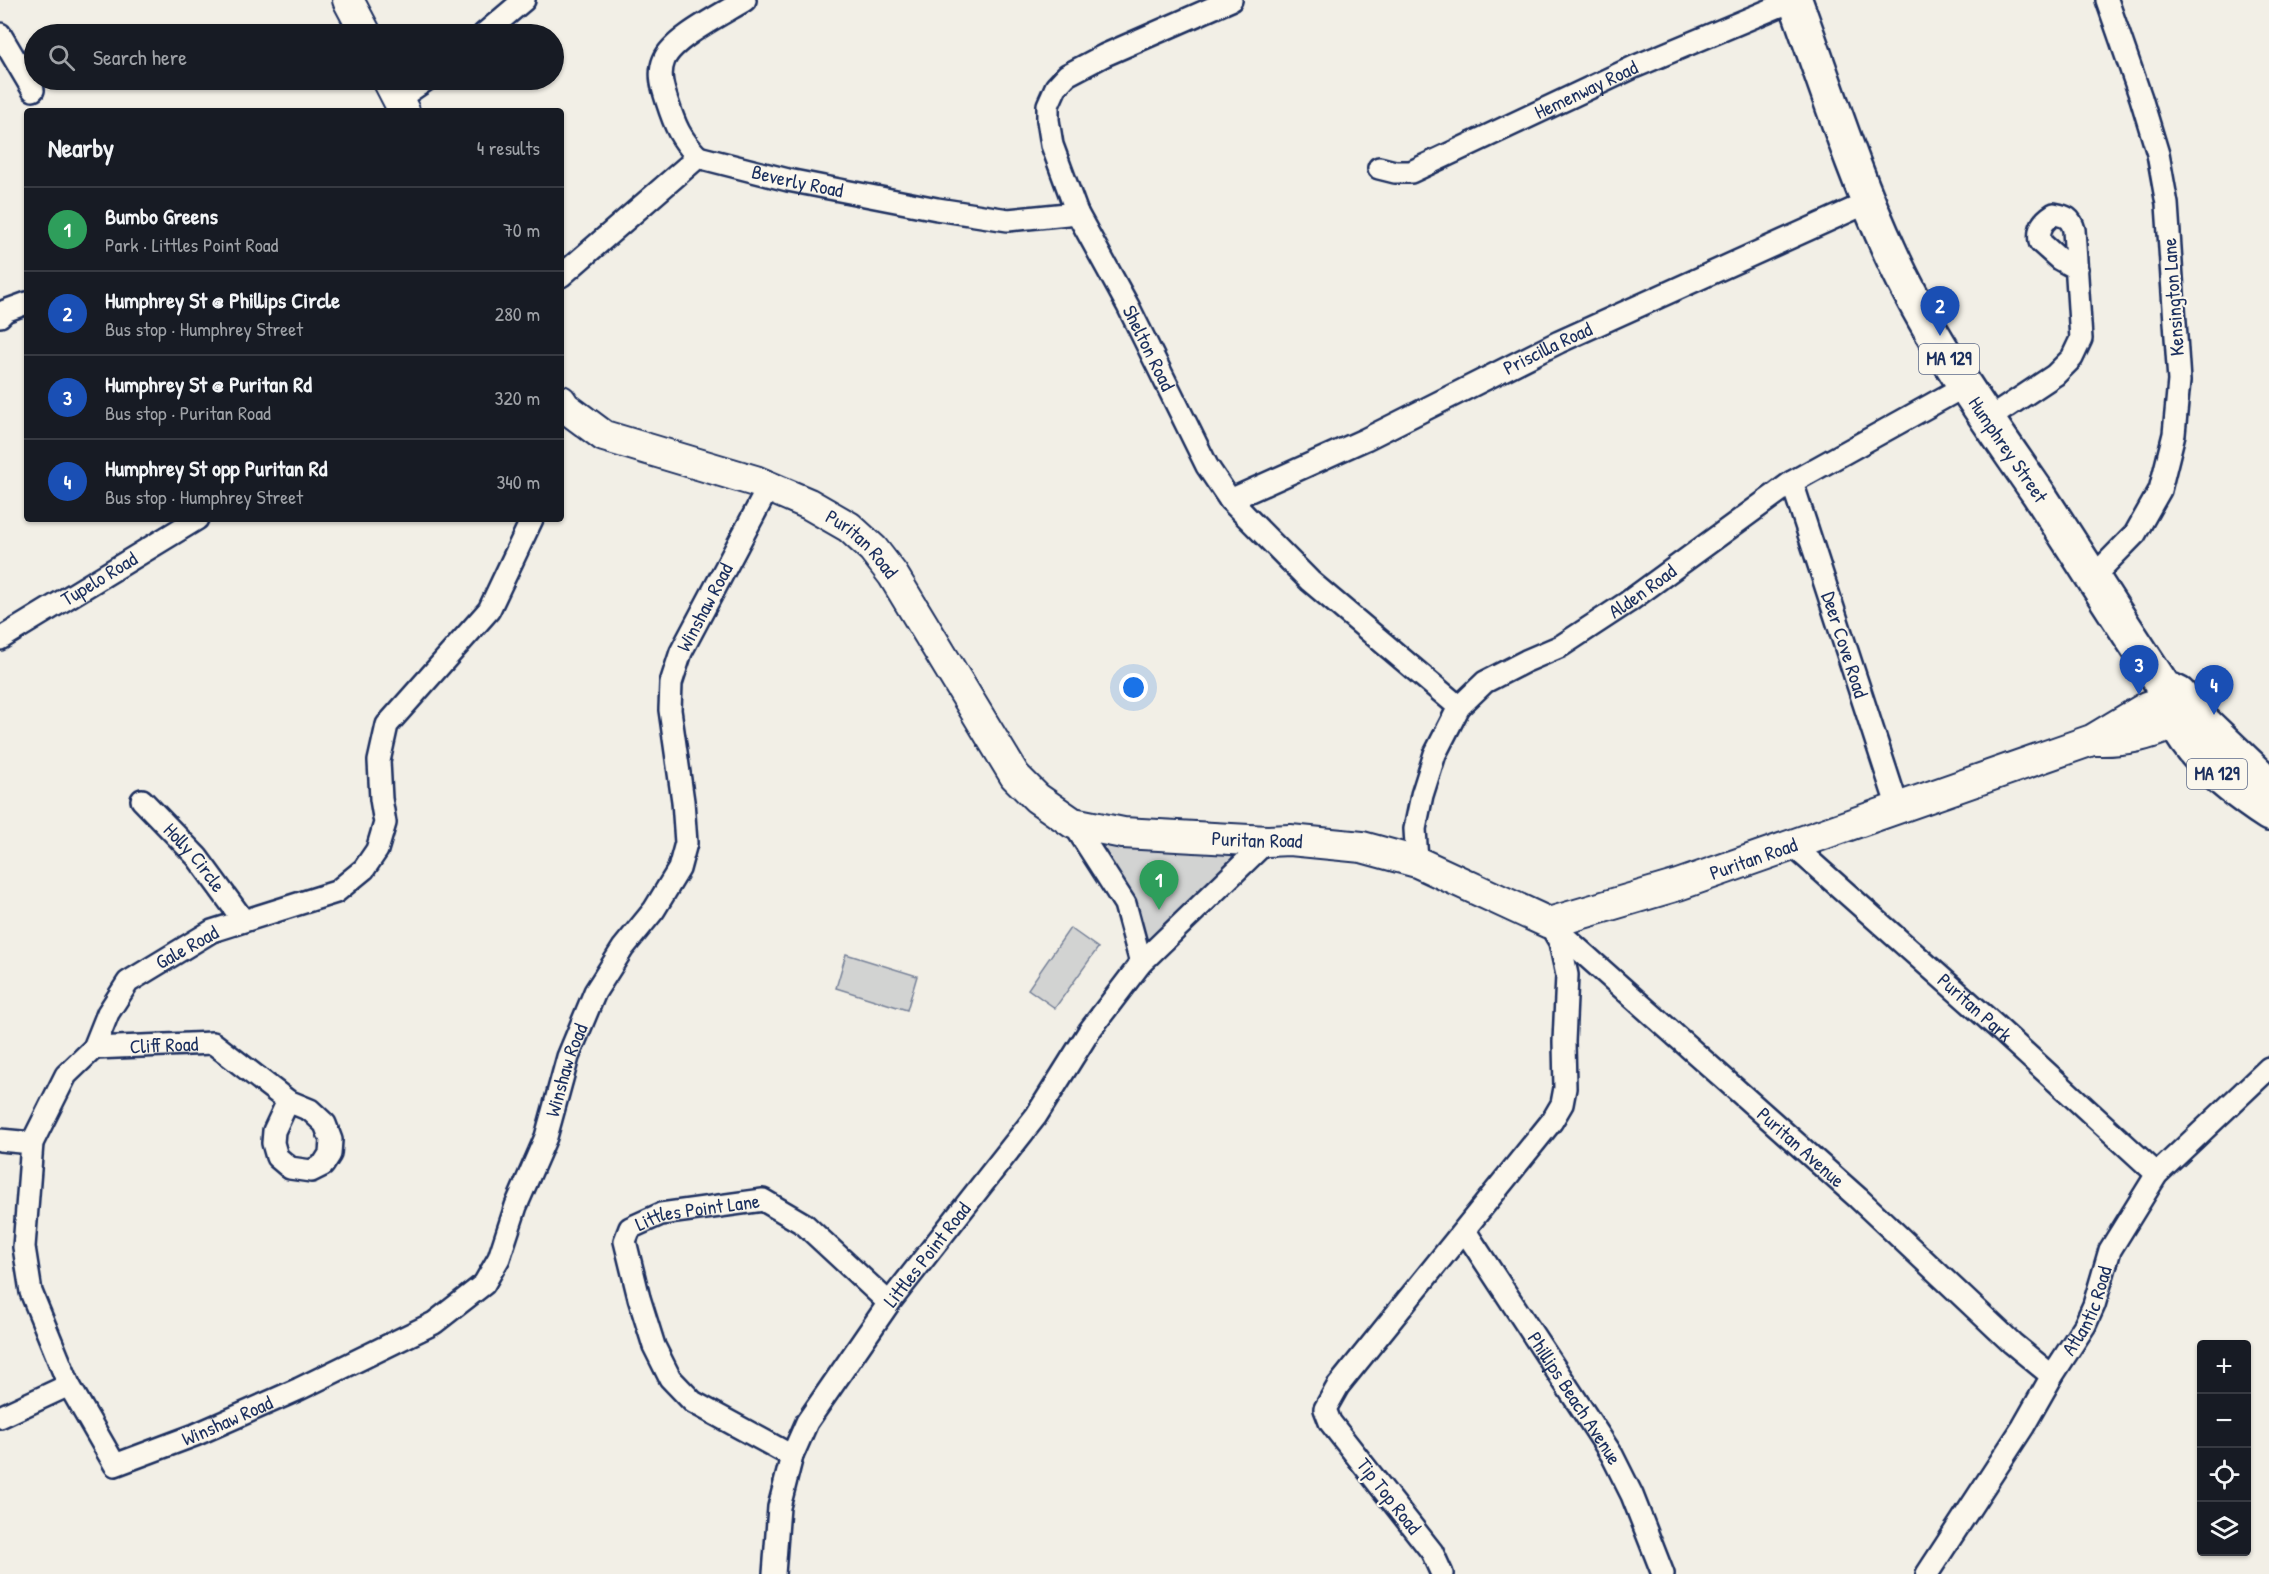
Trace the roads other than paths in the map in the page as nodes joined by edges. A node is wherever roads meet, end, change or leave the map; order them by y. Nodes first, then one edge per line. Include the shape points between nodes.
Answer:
1 (348, 0) edge
2 (524, 0) edge
3 (745, 0) edge
4 (1231, 0) edge
5 (1795, 0) edge
6 (2107, 0) edge
7 (361, 24) edge
8 (496, 24) edge
9 (0, 34) edge
10 (24, 75) edge
11 (698, 157) junction
12 (1379, 168) dead end
13 (1869, 202) junction
14 (1077, 213) junction
15 (2077, 269) dead end
16 (564, 273) edge
17 (24, 304) edge
18 (0, 316) edge
19 (1965, 386) junction
20 (564, 410) edge
21 (1987, 420) junction
22 (1792, 482) junction
23 (769, 486) junction
24 (1230, 500) junction
25 (192, 522) edge
26 (531, 522) edge
27 (2092, 577) junction
28 (0, 639) edge
29 (2175, 703) junction
30 (1459, 707) junction
31 (2269, 798) edge
32 (142, 800) dead end
33 (1898, 808) junction
34 (2269, 814) edge
35 (1073, 823) junction
36 (1267, 841) junction
37 (1791, 844) junction
38 (1417, 862) junction
39 (243, 920) junction
40 (1549, 923) junction
41 (1141, 963) junction
42 (94, 1048) junction
43 (2269, 1068) edge
44 (288, 1101) dead end
45 (0, 1140) edge
46 (32, 1143) junction
47 (2157, 1174) junction
48 (1465, 1231) junction
49 (889, 1303) junction
50 (2052, 1376) junction
51 (69, 1385) junction
52 (0, 1417) edge
53 (792, 1456) junction
54 (115, 1465) joint
55 (774, 1574) edge
56 (1442, 1574) edge
57 (1663, 1574) edge
58 (1927, 1574) edge

1 - 7 street
2 - 8 street
3 - 11 street via 681,39 664,60 661,82 675,126 682,141
4 - 14 street, Shelton Road via 1105,56 1067,75 1056,87 1048,105 1052,145
5 - 12 street, Hemenway Road via 1634,67 1411,172
5 - 13 main road, Humphrey Street / MA 129
6 - 27 street, Kensington Lane via 2158,154 2167,204 2179,381 2174,434 2160,490 2135,534
9 - 10 street
11 - 14 street, Beverly Road via 788,180 1008,220
11 - 16 street
13 - 19 main road, Humphrey Street / MA 129 via 1891,255
13 - 24 street, Priscilla Road via 1559,342 1366,439
14 - 24 street, Shelton Road via 1207,466
15 - 21 street via 2081,339 2072,358 2055,375
17 - 18 street
19 - 21 main road, Humphrey Street / MA 129
19 - 22 street, Alden Road
20 - 23 street, Puritan Road via 604,436
21 - 27 main road, Humphrey Street / MA 129
22 - 30 street, Alden Road via 1628,602 1561,646 1485,682
22 - 33 street, Deer Cove Road
23 - 35 street, Puritan Road via 849,527 873,549 918,614 1015,776 1037,798
23 - 54 street, Winshaw Road via 681,652 671,683 670,710 686,843 680,869 595,992 568,1057 546,1137 499,1258 484,1284 434,1323 299,1389
24 - 30 street, Shelton Road via 1310,580
25 - 28 street, Tupelo Road
26 - 39 street, Gale Road via 489,610 387,725 380,761 386,824 377,850 364,869 336,892
27 - 29 main road, Humphrey Street / MA 129
29 - 31 main road, Humphrey Street / MA 129 via 2258,774
29 - 33 street, Puritan Road via 2147,707 2092,740
29 - 34 main road, Humphrey Street / MA 129 via 2192,749 2237,793
30 - 38 street, Alden Road via 1435,754 1422,795 1415,829
32 - 39 street, Holly Circle via 197,857
33 - 37 street, Puritan Road
35 - 36 street, Puritan Road via 1123,833
35 - 41 street via 1125,904
36 - 38 street, Puritan Road via 1362,847
36 - 41 street, Littles Point Road
37 - 40 street, Puritan Road via 1678,885
37 - 47 street, Puritan Park
38 - 40 street, Puritan Road
39 - 42 street, Gale Road via 212,931 128,982 108,1013
40 - 48 street via 1560,942 1567,975 1562,1104
40 - 50 street, Puritan Avenue
41 - 49 street, Littles Point Road via 1090,1030 1036,1116
42 - 44 street, Cliff Road via 213,1043
42 - 46 street, Gale Road via 66,1075
43 - 47 street, Atlantic Road
45 - 46 street
46 - 51 street, Gale Road via 24,1247 31,1292
47 - 50 street, Atlantic Road via 2110,1250 2085,1325
48 - 56 street, Tip Top Road via 1338,1386 1325,1409 1330,1422 1432,1552
48 - 57 street, Phillips Beach Avenue via 1612,1455
49 - 53 street, Littles Point Road via 807,1422
49 - 53 street, Littles Point Lane via 804,1224 763,1200 661,1214 630,1228 625,1241 639,1298 654,1346 670,1378 693,1402
50 - 58 street, Atlantic Road via 2024,1427
51 - 52 street
51 - 54 street, Gale Road
53 - 55 street, Littles Point Road via 779,1507

